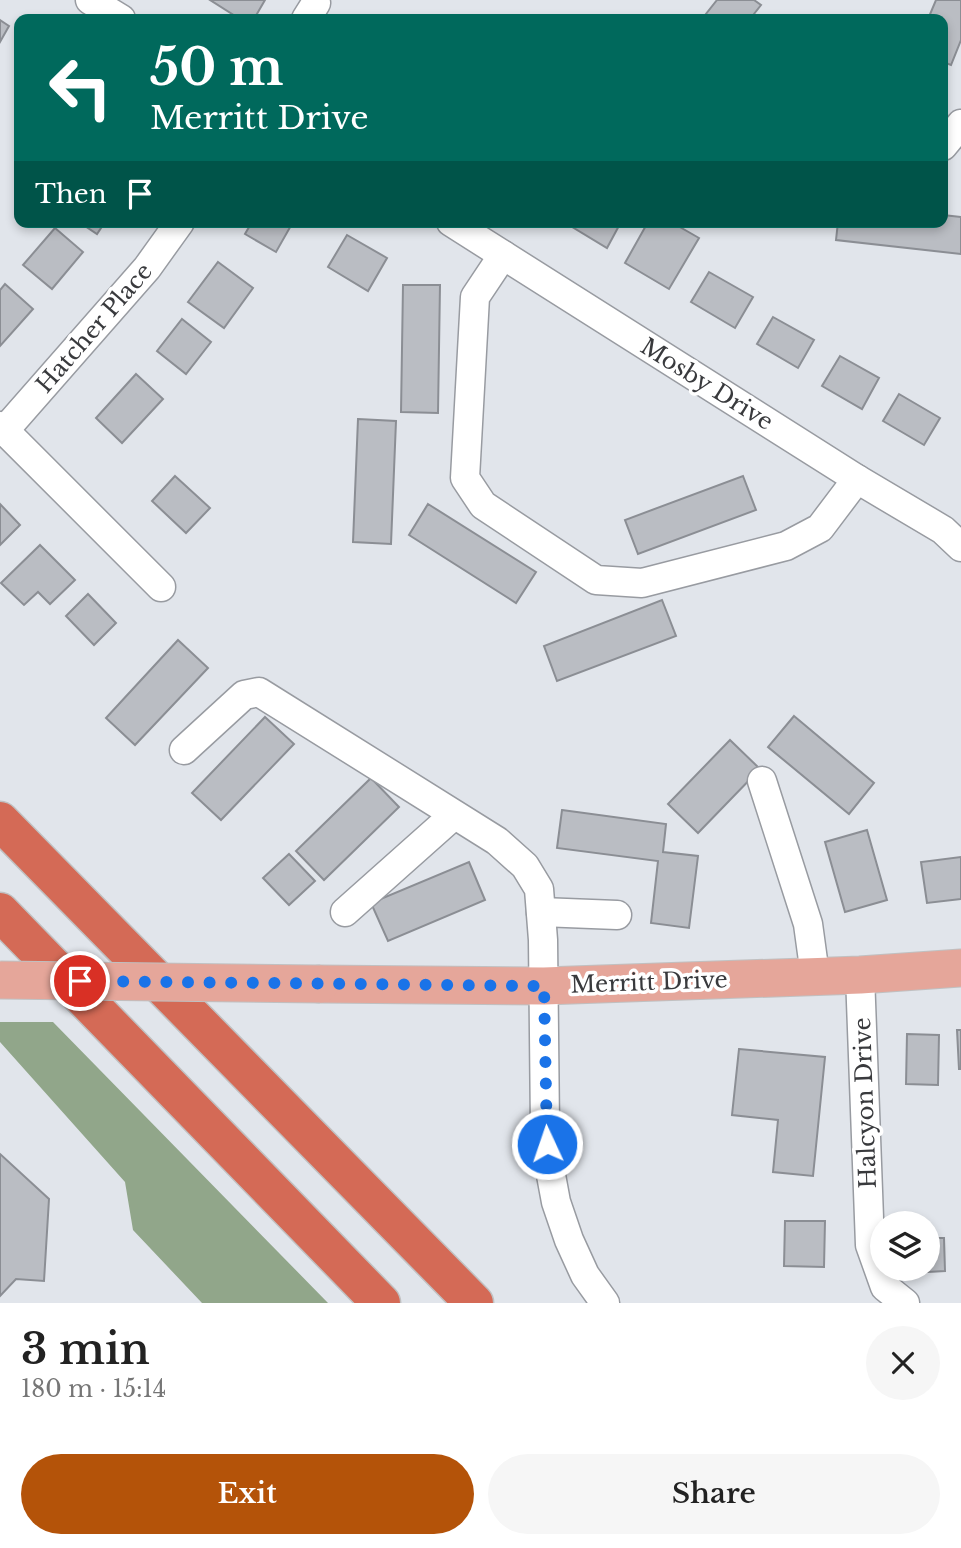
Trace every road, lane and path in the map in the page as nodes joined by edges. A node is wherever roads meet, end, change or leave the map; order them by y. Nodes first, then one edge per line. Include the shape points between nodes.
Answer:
1 (90, 0) edge
2 (113, 14) edge
3 (961, 124) edge
4 (948, 140) edge
5 (176, 228) edge
6 (460, 228) edge
7 (503, 255) junction
8 (2, 428) edge
9 (857, 479) junction
10 (961, 547) edge
11 (161, 587) dead end
12 (184, 750) dead end
13 (762, 781) dead end
14 (454, 815) junction
15 (0, 821) edge
16 (0, 912) edge
17 (345, 912) dead end
18 (541, 912) junction
19 (617, 915) dead end
20 (961, 968) edge
21 (815, 975) junction
22 (860, 975) junction
23 (0, 980) edge
24 (544, 986) junction
25 (381, 1303) edge
26 (474, 1303) edge
27 (605, 1303) edge
28 (905, 1303) edge

1 - 2 street
3 - 4 street
5 - 8 street, Hatcher Place via 138,278
6 - 7 street, Mosby Drive
7 - 9 street, Mosby Drive
7 - 9 street via 475,297 465,478 483,505 596,580 642,583 786,546 820,527
8 - 11 street
9 - 10 street, Mosby Drive via 943,530
12 - 14 street via 244,695 259,692
13 - 21 street via 808,924
14 - 17 street
14 - 18 street via 497,841 525,866 540,889
15 - 26 highway
16 - 25 highway
18 - 19 street
18 - 24 street
20 - 22 main road, Merritt Drive
21 - 22 main road, Merritt Drive
21 - 24 main road, Merritt Drive
22 - 28 street, Halcyon Drive via 870,1245 885,1287
23 - 24 main road, Merritt Drive, bridge
24 - 27 street via 545,1128 556,1202 584,1275

